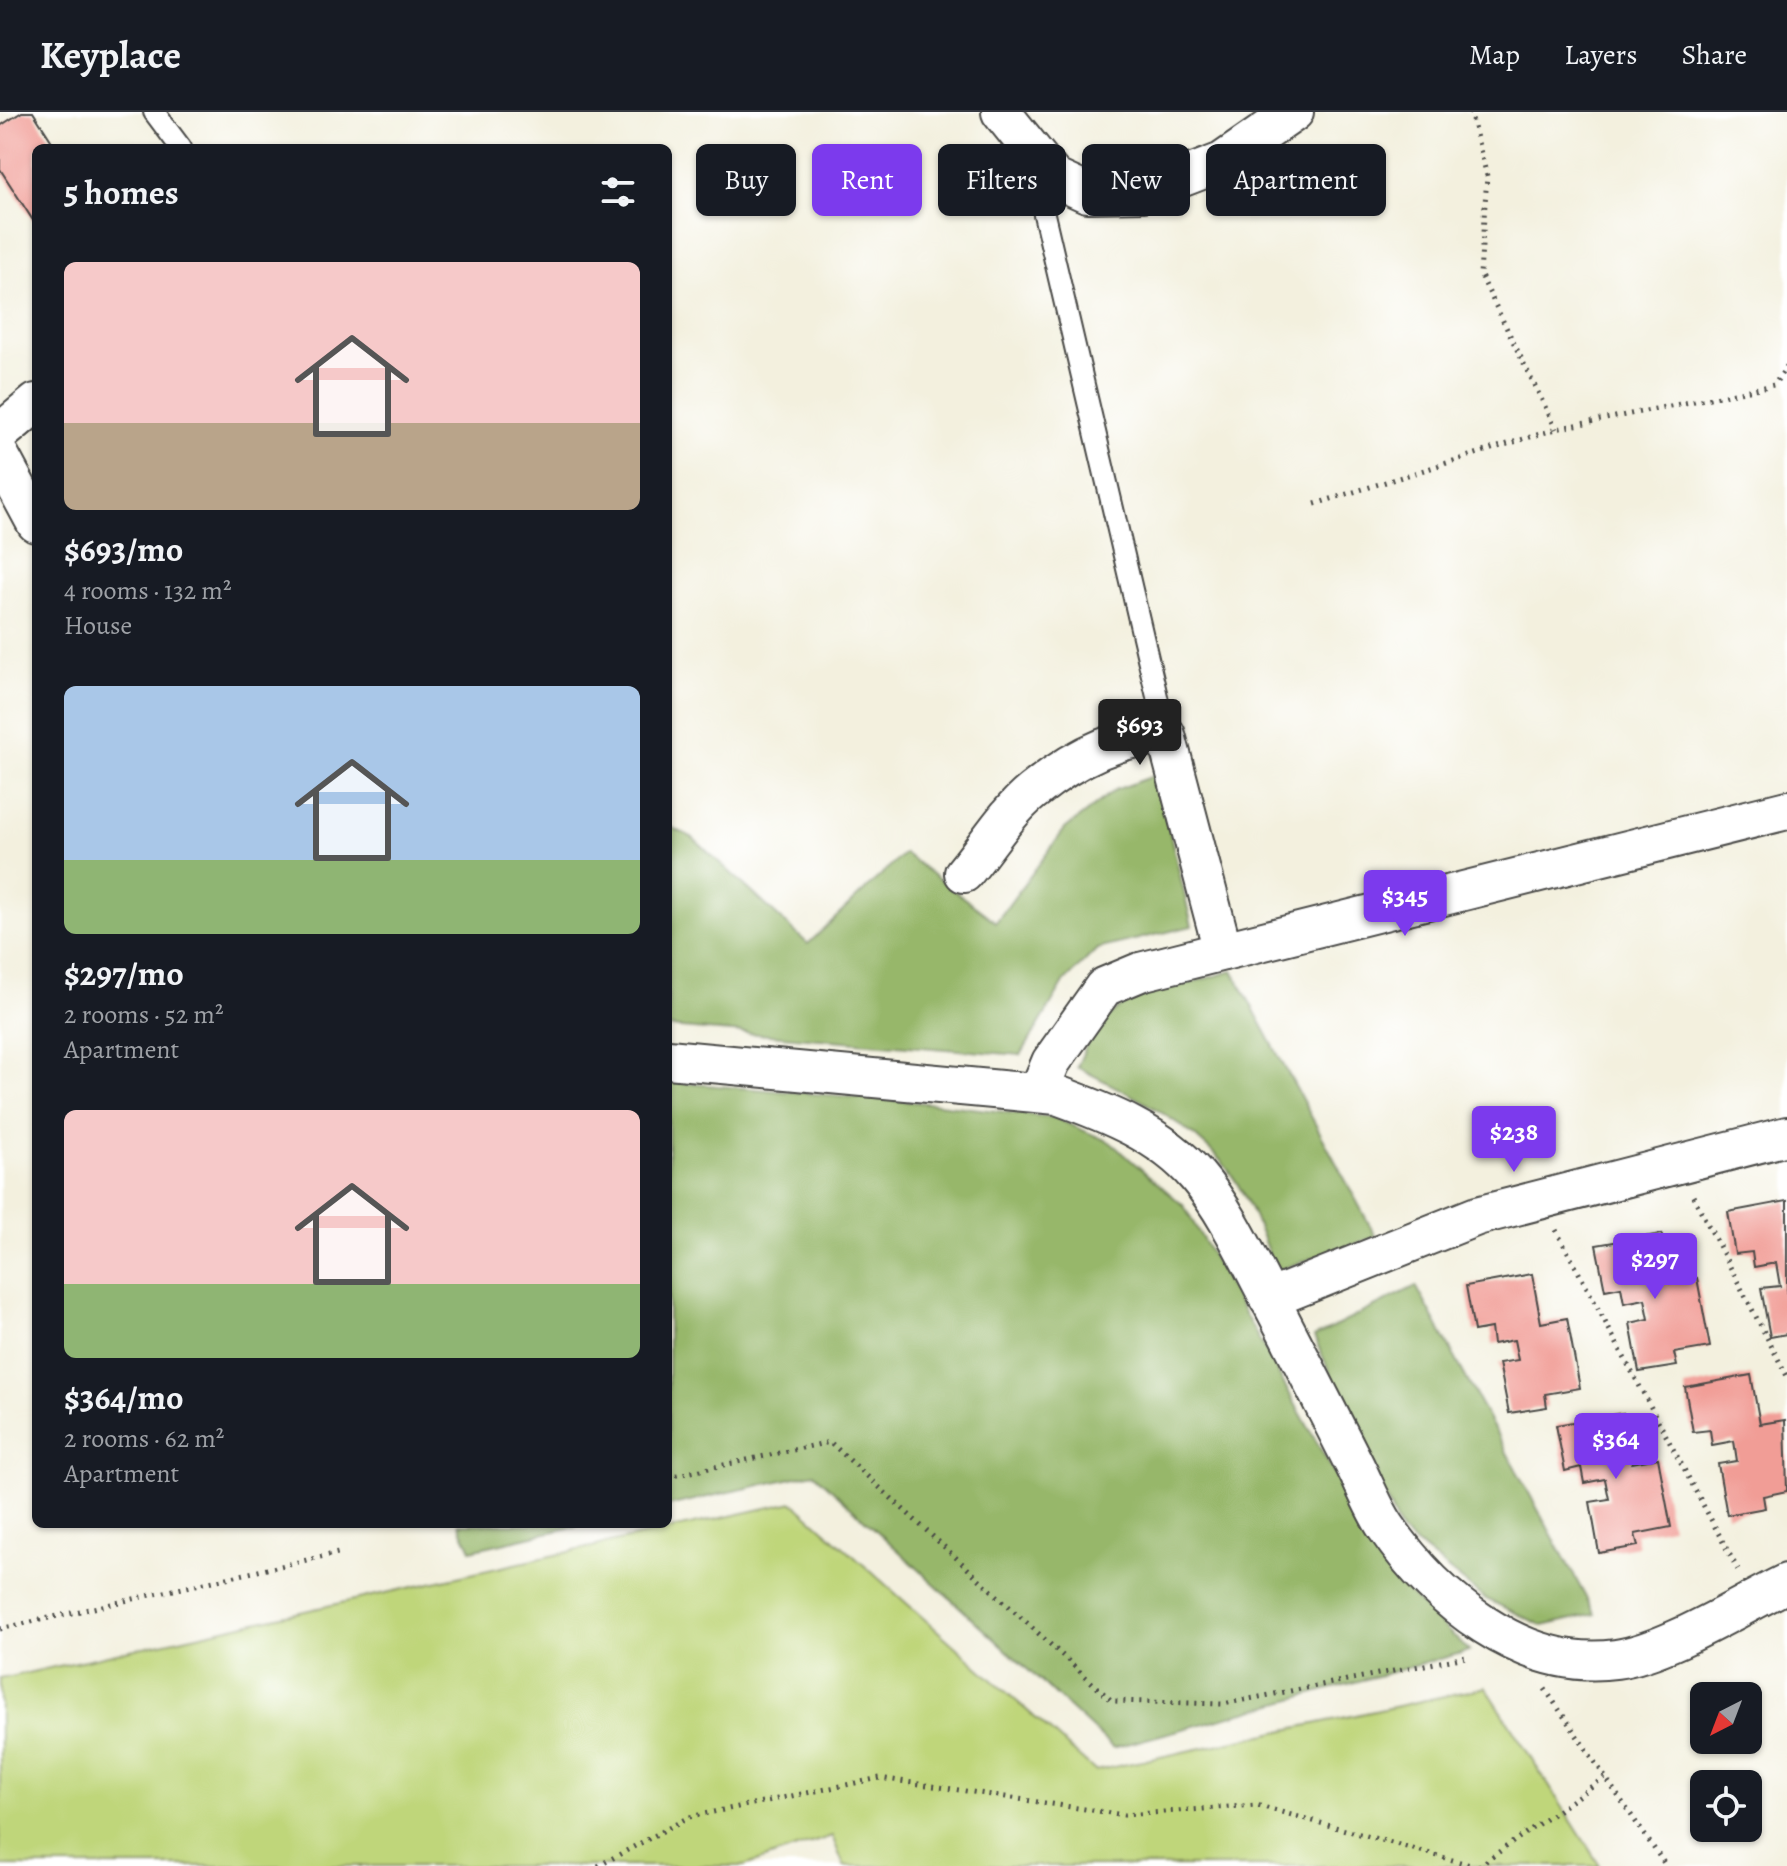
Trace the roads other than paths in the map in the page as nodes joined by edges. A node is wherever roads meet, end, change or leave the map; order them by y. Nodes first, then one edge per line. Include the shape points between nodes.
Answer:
1 (154, 112) edge
2 (1001, 112) edge
3 (1294, 112) edge
4 (178, 144) edge
5 (1025, 144) edge
6 (1066, 183) edge
7 (1044, 216) edge
8 (32, 406) edge
9 (0, 433) edge
10 (0, 456) edge
11 (32, 516) edge
12 (1166, 735) junction
13 (1787, 810) edge
14 (964, 873) dead end
15 (1223, 951) junction
16 (672, 1059) edge
17 (1038, 1093) junction
18 (1787, 1136) edge
19 (1269, 1299) junction
20 (1770, 1591) edge

1 - 4 lane
2 - 5 street
3 - 6 street via 1222,162 1144,192 1087,193
7 - 12 lane
8 - 9 street
10 - 11 street
12 - 14 street via 1139,735 1097,750 1031,793
12 - 15 street
13 - 15 street
15 - 17 street via 1104,987 1051,1062
16 - 17 street
17 - 19 street via 1114,1115 1177,1158 1197,1176 1238,1238
18 - 19 street via 1477,1216
19 - 20 street via 1386,1527 1475,1621 1521,1646 1575,1658 1616,1659 1668,1642

